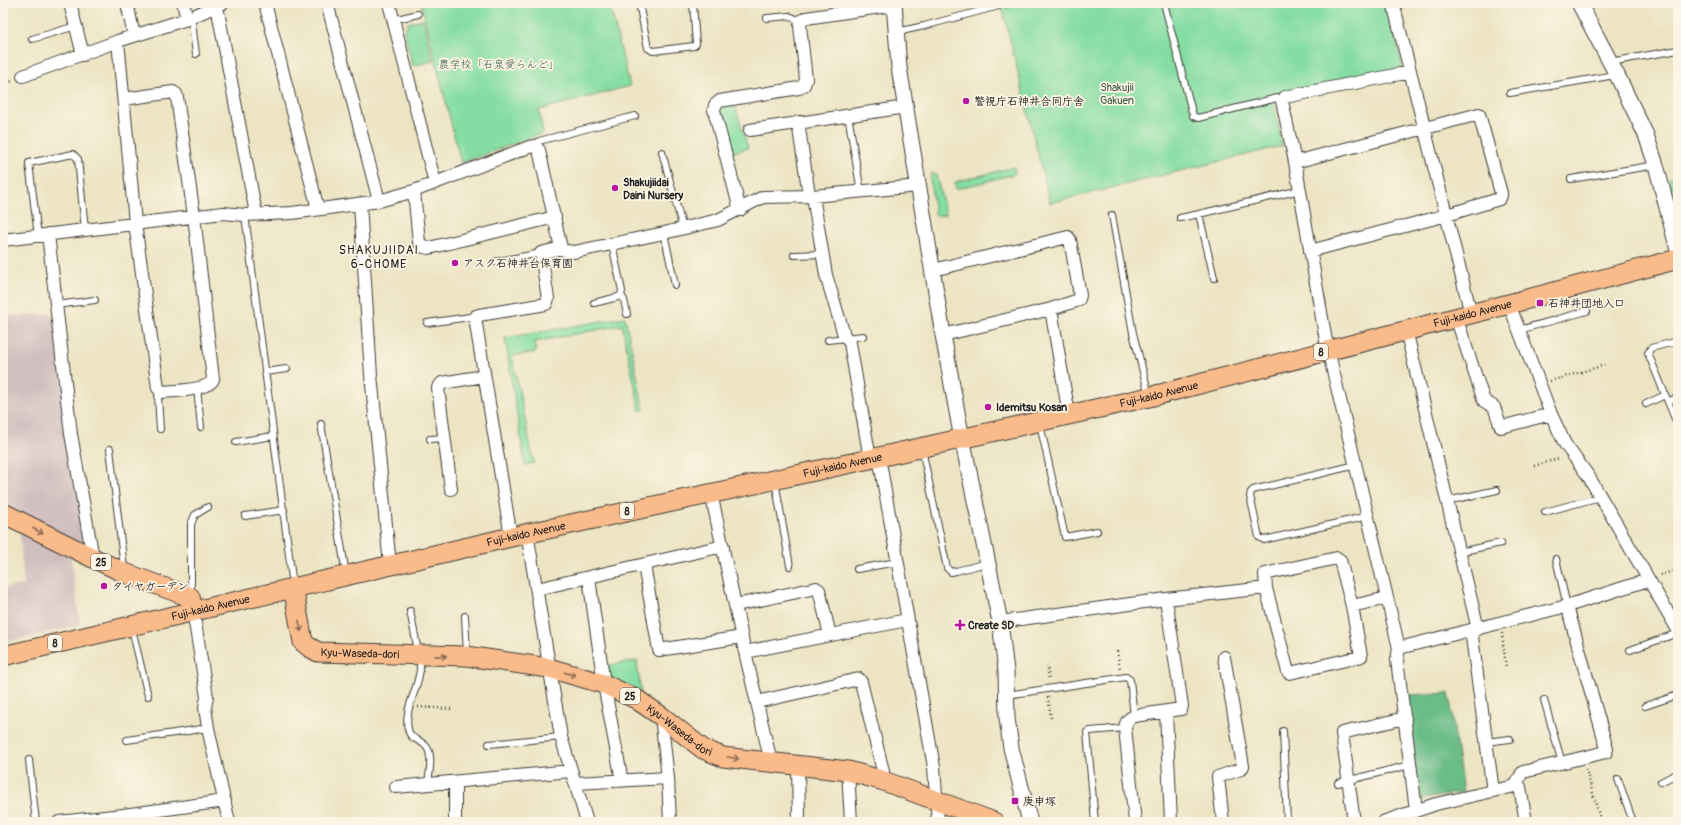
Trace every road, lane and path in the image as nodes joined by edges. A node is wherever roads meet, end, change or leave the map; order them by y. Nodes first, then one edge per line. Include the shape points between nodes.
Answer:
1 (70, 3) edge
2 (127, 3) edge
3 (183, 3) edge
4 (265, 3) edge
5 (327, 3) edge
6 (389, 3) edge
7 (639, 3) edge
8 (693, 3) edge
9 (1010, 3) edge
10 (1164, 3) edge
11 (1393, 3) edge
12 (1579, 3) edge
13 (894, 4) edge
14 (220, 5) edge
15 (418, 14) dead end
16 (188, 18) junction
17 (767, 18) dead end
18 (393, 20) junction
19 (801, 21) junction
20 (76, 26) junction
21 (896, 32) junction
22 (134, 36) junction
23 (32, 40) dead end
24 (118, 41) junction
25 (1678, 50) edge
26 (196, 54) dead end
27 (83, 55) junction
28 (1613, 68) junction
29 (1410, 72) junction
30 (23, 76) dead end
31 (1510, 93) dead end
32 (1283, 98) junction
33 (124, 99) junction
34 (906, 107) junction
35 (848, 115) junction
36 (635, 116) dead end
37 (798, 122) junction
38 (1424, 128) junction
39 (750, 130) dead end
40 (535, 146) junction
41 (662, 152) dead end
42 (1295, 162) junction
43 (1656, 165) junction
44 (1571, 179) dead end
45 (434, 183) junction
46 (918, 186) junction
47 (1300, 190) junction
48 (414, 191) junction
49 (861, 192) junction
50 (811, 196) junction
51 (379, 201) junction
52 (360, 204) junction
53 (318, 209) junction
54 (740, 210) junction
55 (250, 214) junction
56 (1199, 214) junction
57 (1447, 214) junction
58 (1112, 215) dead end
59 (194, 216) junction
60 (555, 216) junction
61 (1180, 218) dead end
62 (135, 224) junction
63 (683, 229) junction
64 (86, 230) junction
65 (664, 233) junction
66 (43, 235) junction
67 (3, 240) edge
68 (612, 244) junction
69 (561, 248) junction
70 (1678, 250) edge
71 (1310, 251) junction
72 (541, 253) junction
73 (823, 254) junction
74 (794, 255) dead end
75 (1678, 259) edge
76 (494, 262) dead end
77 (933, 270) junction
78 (1214, 278) dead end
79 (675, 285) dead end
80 (621, 295) junction
81 (95, 300) dead end
82 (594, 303) dead end
83 (1509, 304) junction
84 (56, 305) junction
85 (1051, 308) junction
86 (1586, 312) dead end
87 (627, 314) dead end
88 (1464, 316) junction
89 (475, 318) junction
90 (427, 323) dead end
91 (1406, 330) junction
92 (1519, 330) junction
93 (943, 335) junction
94 (863, 336) dead end
95 (846, 338) junction
96 (828, 340) dead end
97 (1678, 340) edge
98 (1328, 350) junction
99 (1605, 365) dead end
100 (287, 369) dead end
101 (265, 372) junction
102 (484, 376) junction
103 (1540, 384) junction
104 (197, 388) junction
105 (159, 391) junction
106 (1149, 396) junction
107 (1667, 398) junction
108 (1678, 398) edge
109 (1646, 404) dead end
110 (1551, 414) junction
111 (1069, 415) junction
112 (1039, 420) junction
113 (321, 424) dead end
114 (1678, 426) edge
115 (201, 427) dead end
116 (160, 429) dead end
117 (273, 436) junction
118 (444, 438) junction
119 (962, 438) junction
120 (430, 439) dead end
121 (236, 442) dead end
122 (922, 447) junction
123 (110, 449) dead end
124 (1572, 453) junction
125 (874, 458) junction
126 (1356, 465) junction
127 (1534, 466) dead end
128 (775, 479) junction
129 (451, 488) dead end
130 (1497, 490) dead end
131 (711, 493) junction
132 (1600, 497) junction
133 (1447, 501) junction
134 (208, 507) dead end
135 (284, 510) junction
136 (1546, 512) dead end
137 (3, 513) edge
138 (245, 516) dead end
139 (1368, 516) junction
140 (1096, 531) dead end
141 (519, 535) junction
142 (1501, 543) dead end
143 (723, 546) junction
144 (1459, 552) junction
145 (93, 558) junction
146 (1556, 559) dead end
147 (897, 562) junction
148 (988, 563) junction
149 (390, 565) junction
150 (644, 566) junction
151 (790, 566) dead end
152 (857, 569) dead end
153 (1677, 570) dead end
154 (125, 573) junction
155 (347, 575) junction
156 (589, 578) junction
157 (1648, 580) junction
158 (293, 587) junction
159 (1266, 588) junction
160 (537, 589) junction
161 (1387, 598) junction
162 (1166, 599) junction
163 (192, 604) junction
164 (736, 605) junction
165 (1352, 606) junction
166 (1567, 606) junction
167 (410, 611) dead end
168 (465, 616) dead end
169 (907, 620) junction
170 (1000, 622) junction
171 (1500, 623) junction
172 (131, 625) junction
173 (1474, 630) junction
174 (1678, 632) edge
175 (830, 635) junction
176 (742, 637) junction
177 (1399, 648) junction
178 (1630, 650) dead end
179 (1117, 651) dead end
180 (745, 652) junction
181 (418, 655) junction
182 (3, 656) edge
183 (466, 656) junction
184 (1224, 657) dead end
185 (1047, 665) dead end
186 (549, 668) junction
187 (1506, 668) dead end
188 (1122, 678) junction
189 (604, 684) junction
190 (1048, 688) junction
191 (1006, 695) junction
192 (1678, 695) edge
193 (148, 696) dead end
194 (1544, 700) dead end
195 (757, 702) junction
196 (1645, 706) dead end
197 (410, 707) junction
198 (452, 709) dead end
199 (1166, 712) junction
200 (661, 716) junction
201 (1134, 716) junction
202 (1405, 718) junction
203 (1051, 719) dead end
204 (208, 728) junction
205 (1125, 728) junction
206 (1283, 731) dead end
207 (561, 737) junction
208 (1510, 739) dead end
209 (128, 740) dead end
210 (1486, 742) junction
211 (489, 744) dead end
212 (1583, 759) junction
213 (29, 760) dead end
214 (771, 762) junction
215 (1562, 763) junction
216 (1410, 765) junction
217 (798, 766) junction
218 (571, 771) junction
219 (848, 771) junction
220 (1678, 773) edge
221 (668, 778) junction
222 (1618, 778) dead end
223 (622, 780) junction
224 (881, 780) junction
225 (1343, 781) junction
226 (455, 782) junction
227 (1661, 782) dead end
228 (576, 783) junction
229 (428, 784) junction
230 (1517, 784) junction
231 (396, 787) dead end
232 (1493, 791) junction
233 (938, 800) junction
234 (225, 801) junction
235 (1416, 810) junction
236 (123, 818) edge
237 (36, 822) edge
238 (59, 822) edge
239 (62, 822) edge
240 (229, 822) edge
241 (455, 822) edge
242 (587, 822) edge
243 (670, 822) edge
244 (800, 822) edge
245 (851, 822) edge
246 (938, 822) edge
247 (994, 822) edge
248 (1030, 822) edge
249 (1095, 822) edge
250 (1135, 822) edge
251 (1171, 822) edge
252 (1223, 822) edge
253 (1287, 822) edge
254 (1354, 822) edge
255 (1383, 822) edge
256 (1526, 822) edge
257 (1601, 822) edge
258 (1633, 822) edge

1 - 20 street
2 - 22 street
3 - 16 street
4 - 53 street
5 - 51 street
6 - 18 street
7 - 8 lane via 648,48 653,51 696,44
9 - 21 lane
10 - 32 lane via 1193,116 1198,118
11 - 29 street
12 - 28 street
13 - 19 street via 806,18
13 - 21 street
14 - 16 street
14 - 55 street
15 - 18 lane
16 - 22 street
16 - 26 lane via 192,23
17 - 19 lane via 789,16
18 - 45 street
19 - 54 street via 806,79 804,85 799,88 720,101 715,105 714,110
20 - 23 lane
20 - 27 street
21 - 34 street
22 - 24 street
24 - 27 street
24 - 33 street
25 - 28 lane
27 - 30 street
28 - 31 lane
28 - 43 street via 1646,135
29 - 32 street
29 - 38 street
32 - 42 street
33 - 59 street via 173,92 176,94
33 - 62 street
34 - 35 street
34 - 46 street
35 - 37 street
35 - 49 lane
36 - 40 lane via 539,141
37 - 39 street
37 - 50 street
38 - 42 street
38 - 57 street
38 - 57 street via 1479,114 1501,193 1499,199
40 - 45 street
40 - 60 street via 539,150
41 - 63 lane
42 - 47 street
43 - 44 lane
43 - 70 street
45 - 48 street
46 - 49 street
46 - 77 street
47 - 56 lane
47 - 71 street
48 - 51 street
48 - 60 street via 419,242 429,248
49 - 50 street
50 - 54 street via 763,197
50 - 73 street
51 - 52 street
52 - 53 street
52 - 149 street via 371,375
53 - 55 street via 292,213
54 - 63 street via 718,220
55 - 59 street
55 - 101 lane
56 - 61 lane
56 - 78 lane
57 - 71 street
57 - 88 street
58 - 106 lane via 1133,333
59 - 62 street
59 - 104 street via 213,379 209,385
60 - 69 street
62 - 64 street
62 - 105 street
63 - 65 street
64 - 66 street
64 - 66 lane via 78,159 73,154 29,163
65 - 68 street
65 - 79 lane
66 - 67 street
66 - 84 street
68 - 69 street via 574,252
68 - 80 lane
69 - 72 street
71 - 98 street
72 - 76 lane
72 - 89 street via 548,299 546,304 479,315
73 - 74 lane
73 - 95 street via 826,275
75 - 83 main road, Fuji-kaido Avenue / 8
77 - 85 street via 1068,237 1079,299
77 - 93 street
80 - 82 lane via 618,298
80 - 87 lane
81 - 84 lane
83 - 88 main road, Fuji-kaido Avenue / 8
83 - 92 street
84 - 145 street via 71,434
85 - 93 street
85 - 111 street
86 - 92 lane
88 - 91 main road, Fuji-kaido Avenue / 8
88 - 110 street via 1484,401 1494,407 1501,427
89 - 90 lane
89 - 102 street
91 - 98 main road, Fuji-kaido Avenue / 8
91 - 133 street
92 - 103 street
93 - 119 street
94 - 95 lane
95 - 96 lane
95 - 125 street
97 - 107 lane via 1651,348 1649,351
98 - 106 main road, Fuji-kaido Avenue / 8
98 - 126 street
99 - 103 path
100 - 101 lane
101 - 117 lane
102 - 118 street via 439,385
102 - 141 street
103 - 110 street
104 - 105 street
104 - 115 lane
105 - 116 lane
106 - 111 main road, Fuji-kaido Avenue / 8
107 - 108 lane
107 - 109 lane
107 - 114 lane
110 - 124 street
111 - 112 main road, Fuji-kaido Avenue / 8
112 - 119 main road, Fuji-kaido Avenue / 8
112 - 140 lane via 1065,537
113 - 155 lane
117 - 121 lane
117 - 135 lane
118 - 120 lane
118 - 129 street
119 - 122 main road, Fuji-kaido Avenue / 8
119 - 148 street
122 - 125 main road, Fuji-kaido Avenue / 8
122 - 148 lane via 947,568 951,572
123 - 154 lane
124 - 127 path
124 - 132 street
125 - 128 main road, Fuji-kaido Avenue / 8
125 - 147 street
126 - 139 street
126 - 139 lane via 1253,490 1250,496 1259,537 1264,540
128 - 131 main road, Fuji-kaido Avenue / 8
128 - 151 lane
130 - 133 lane
131 - 141 main road, Fuji-kaido Avenue / 8
131 - 143 street
132 - 136 lane
132 - 157 street
133 - 144 street
134 - 163 lane via 195,515 191,524
135 - 138 lane
135 - 158 lane
137 -> 145 main road, 25
139 - 161 street
141 - 149 main road, Fuji-kaido Avenue / 8
141 - 160 street
142 - 144 lane
143 - 150 street via 675,556
143 - 164 street
144 - 173 street
145 - 154 main road, 25
146 - 166 lane
147 - 152 lane
147 - 169 street
148 - 170 street
149 - 155 main road, Fuji-kaido Avenue / 8
150 - 156 street
150 - 176 street via 659,650
153 - 157 path
154 - 163 main road, 25
155 - 158 main road, Fuji-kaido Avenue / 8
156 - 160 street
156 - 189 street
157 - 166 street
157 - 174 street
158 - 163 main road, Fuji-kaido Avenue / 8
158 -> 181 main road, Kyu-Waseda-dori / 25 via 303,642 318,652
159 - 162 street
159 - 165 street via 1266,573 1337,558 1340,560
159 - 165 street via 1290,673 1361,656
160 - 186 street
161 - 165 street
161 - 177 street
162 - 170 street
162 - 199 street via 1182,706 1181,709
163 - 172 main road, Fuji-kaido Avenue / 8
163 - 204 street via 207,697
164 - 175 street via 816,588 819,590
164 - 176 street
166 - 171 street
166 - 212 street via 1607,749 1606,752
167 - 181 lane
168 - 183 lane
169 - 175 street
169 - 233 street
170 - 191 street
171 - 173 street
171 - 187 path
172 - 182 main road, Fuji-kaido Avenue / 8
172 - 193 lane
173 - 177 street
173 - 210 street
174 - 178 lane
175 - 180 street
176 - 180 street
177 - 202 street via 1397,660
179 - 188 path
180 - 195 street
181 -> 183 main road, Kyu-Waseda-dori / 25
181 - 197 lane via 419,675
183 - 186 main road, Kyu-Waseda-dori / 25
184 - 252 street via 1243,766 1218,777
185 - 190 path
186 -> 189 main road, Kyu-Waseda-dori / 25
186 - 207 street
188 - 190 lane
188 - 201 lane via 1130,680
189 - 200 main road, Kyu-Waseda-dori / 25 via 636,699
189 - 223 street
190 - 191 lane
190 - 203 path
191 - 248 street via 1011,748
192 - 196 lane
194 - 215 lane
195 - 214 street
195 - 224 street via 859,680 883,771
197 - 198 path
197 - 229 lane via 409,734 414,740 425,745 429,752
199 - 201 street
199 - 251 street
200 -> 214 main road, Kyu-Waseda-dori / 25 via 703,749 723,757
200 - 221 street
201 - 205 street via 1127,720
202 - 216 street
202 - 225 street via 1342,733
204 - 209 lane
204 - 234 street
205 - 249 lane via 1087,732
205 - 250 street
206 - 253 lane
207 - 211 lane
207 - 218 street
208 - 210 lane
210 - 232 street
212 - 215 street
212 - 257 path
213 - 237 lane
214 - 217 main road, Kyu-Waseda-dori / 25
215 - 230 street via 1523,772
216 - 225 lane
216 - 235 street
217 - 219 main road, Kyu-Waseda-dori / 25
217 - 244 street
218 - 226 street
218 - 228 street
219 - 224 main road, Kyu-Waseda-dori / 25
219 - 245 street
220 - 227 lane
221 - 223 street
221 - 243 street
222 - 258 lane
223 - 228 street
224 - 233 main road, Kyu-Waseda-dori / 25
225 - 254 street
226 - 229 street
226 - 241 street
228 - 242 street
229 - 231 street
230 - 232 street
230 - 256 street via 1520,787
232 - 235 street
233 - 246 street
233 - 247 main road, Kyu-Waseda-dori / 25
234 - 236 street
234 - 240 street
235 - 255 street
236 - 239 street
238 - 239 street

